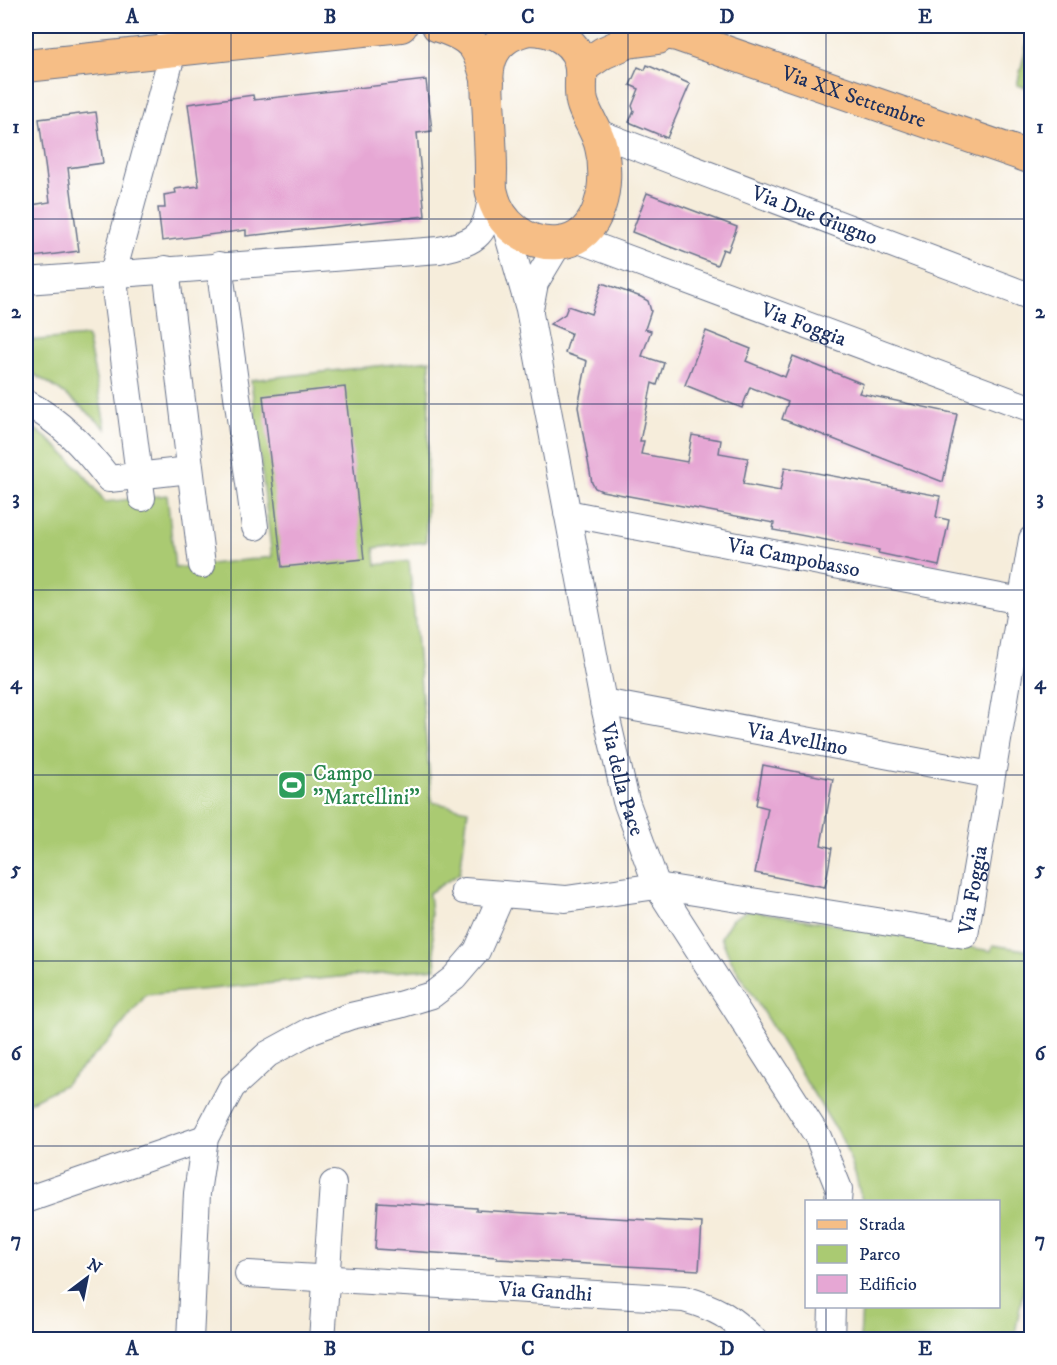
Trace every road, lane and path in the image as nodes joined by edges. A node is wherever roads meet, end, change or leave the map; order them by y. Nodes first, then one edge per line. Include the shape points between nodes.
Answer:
1 (401, 26) edge
2 (438, 26) edge
3 (625, 26) edge
4 (523, 30) edge
5 (677, 35) junction
6 (171, 38) edge
7 (26, 66) edge
8 (581, 68) junction
9 (488, 85) junction
10 (596, 132) junction
11 (1032, 158) edge
12 (497, 206) junction
13 (567, 241) junction
14 (219, 265) junction
15 (166, 269) junction
16 (113, 273) junction
17 (26, 281) edge
18 (1032, 290) edge
19 (530, 309) junction
20 (26, 403) edge
21 (1032, 409) edge
22 (190, 470) junction
23 (141, 487) junction
24 (567, 513) junction
25 (255, 527) dead end
26 (1031, 542) edge
27 (202, 565) dead end
28 (1021, 601) junction
29 (603, 702) junction
30 (992, 776) junction
31 (657, 886) junction
32 (464, 891) dead end
33 (502, 894) junction
34 (205, 1137) junction
35 (333, 1184) dead end
36 (26, 1200) edge
37 (838, 1200) edge
38 (248, 1274) dead end
39 (326, 1279) junction
40 (832, 1308) edge
41 (190, 1340) edge
42 (322, 1340) edge
43 (754, 1340) edge
44 (831, 1340) edge

1 - 6 main road
2 - 9 main road via 475,44
3 - 5 main road, Via XX Settembre
4 - 8 main road via 563,38 576,51
4 - 9 main road via 492,55
5 - 8 main road, Via XX Settembre via 628,42
5 - 11 main road, Via XX Settembre
6 - 7 main road
6 - 16 street
8 - 10 main road via 583,105
9 - 12 main road
10 - 13 main road via 604,172 600,204 586,232
10 - 18 street, Via Due Giugno via 1029,296
12 - 13 main road via 521,235 539,242
12 - 14 street via 482,232 465,244 439,250
12 - 19 street, Via della Pace
13 - 19 street, Via della Pace via 535,283
13 - 21 street, Via Foggia
14 - 15 street
14 - 25 street
15 - 16 street
15 - 22 street
16 - 17 street
16 - 23 street
19 - 24 street, Via della Pace
20 - 23 street via 66,429 109,479
22 - 23 street
22 - 27 street
24 - 28 street, Via Campobasso
24 - 29 street, Via della Pace
26 - 28 street, Via Foggia
28 - 30 street, Via Foggia
29 - 30 street, Via Avellino
29 - 31 street, Via della Pace via 626,801
30 - 31 street, Via Foggia via 964,935
31 - 33 street via 566,899
31 - 37 street, Via della Pace via 818,1137 839,1189
32 - 33 street
33 - 34 street via 477,951 454,978 432,995 312,1030 268,1054 232,1087
34 - 36 street
34 - 41 street via 197,1193
35 - 39 street
38 - 39 street, Via Gandhi
39 - 42 street
39 - 43 street, Via Gandhi via 684,1299 713,1307
40 - 44 street

